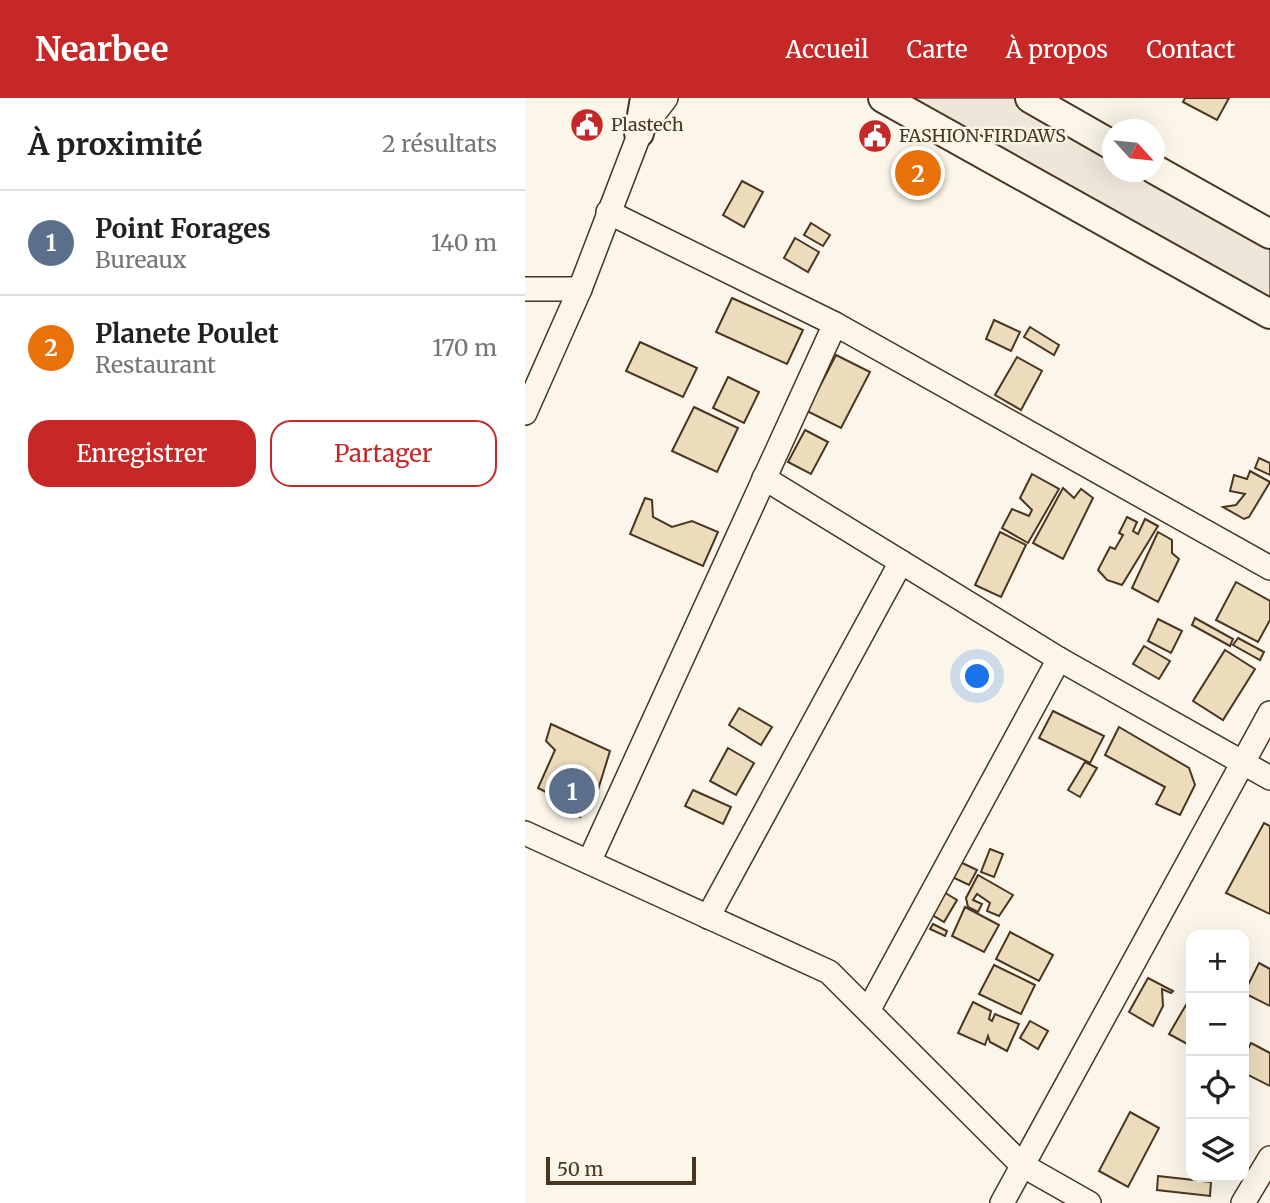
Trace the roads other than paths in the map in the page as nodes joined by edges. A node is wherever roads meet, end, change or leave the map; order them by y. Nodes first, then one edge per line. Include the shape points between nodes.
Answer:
1 (645, 98) edge
2 (654, 98) edge
3 (666, 98) edge
4 (883, 98) edge
5 (1030, 98) edge
6 (639, 133) junction
7 (1102, 139) edge
8 (1165, 175) edge
9 (608, 212) junction
10 (1270, 234) edge
11 (525, 289) edge
12 (580, 289) junction
13 (1270, 314) edge
14 (835, 324) junction
15 (525, 413) edge
16 (764, 478) junction
17 (901, 562) junction
18 (1270, 568) edge
19 (1059, 659) junction
20 (1270, 713) edge
21 (1243, 763) junction
22 (1270, 778) edge
23 (525, 832) edge
24 (589, 862) junction
25 (708, 917) junction
26 (869, 1009) junction
27 (1270, 1158) edge
28 (1022, 1165) junction
29 (1002, 1203) edge
30 (1089, 1203) edge
31 (1243, 1203) edge

1 - 6 main road
2 - 6 street
3 - 6 street
4 - 13 main road
5 - 7 main road
6 - 9 street
8 - 10 main road
9 - 12 street
9 - 14 street
11 - 12 street
12 - 15 street
14 - 16 street
14 - 18 street
16 - 17 street
16 - 24 street
17 - 19 street
17 - 25 street
19 - 21 street
19 - 26 street
20 - 21 street
21 - 22 street
21 - 28 street
23 - 24 street
24 - 25 street
25 - 26 street via 829,972
26 - 28 street
27 - 31 street
28 - 29 street
28 - 30 street

